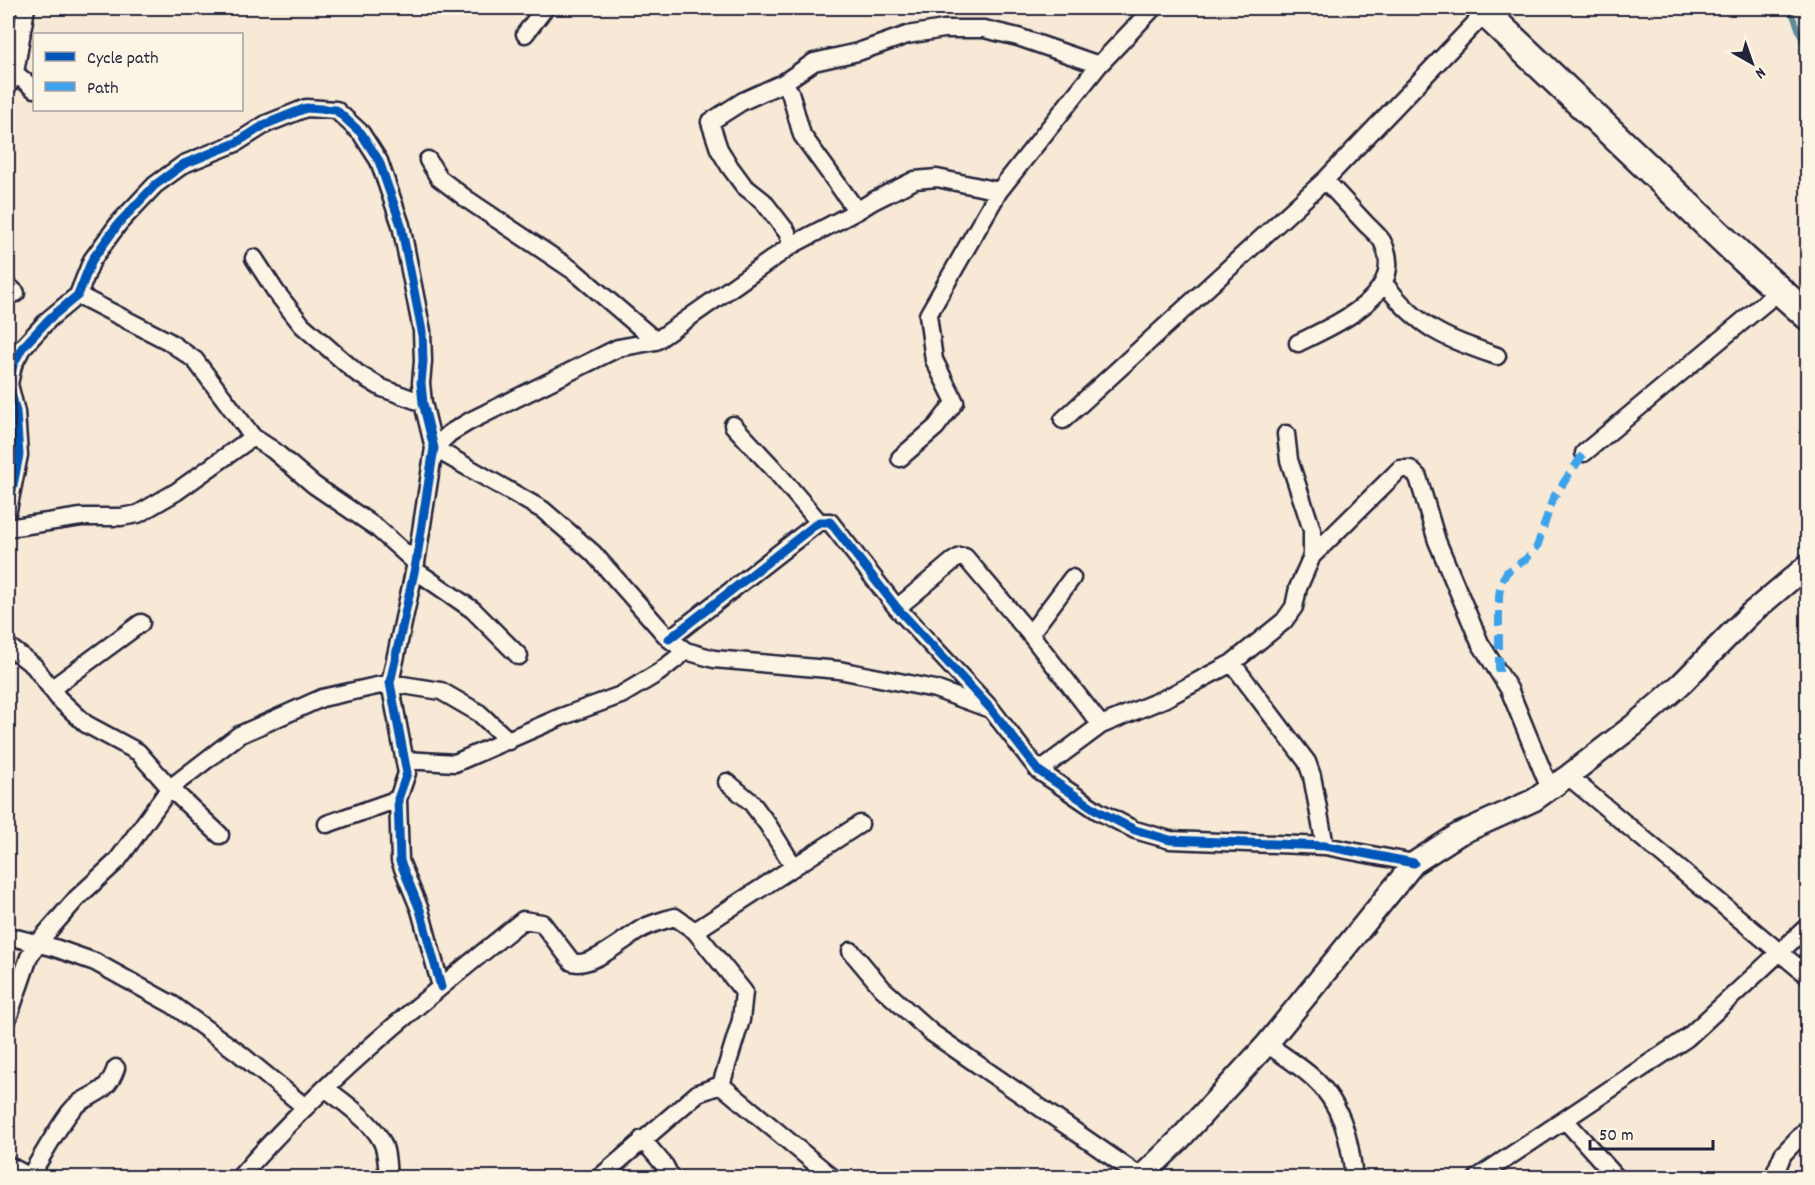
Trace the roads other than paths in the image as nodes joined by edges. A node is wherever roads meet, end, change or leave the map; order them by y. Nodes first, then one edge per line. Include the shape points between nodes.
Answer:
1 (26, 8) edge
2 (545, 8) edge
3 (1150, 8) edge
4 (1483, 10) edge
5 (525, 34) dead end
6 (1099, 65) junction
7 (11, 79) edge
8 (783, 83) junction
9 (33, 89) edge
10 (428, 160) dead end
11 (1325, 180) junction
12 (999, 191) junction
13 (857, 211) junction
14 (792, 244) junction
15 (254, 258) dead end
16 (1384, 283) junction
17 (1779, 291) junction
18 (78, 295) junction
19 (1808, 316) edge
20 (656, 341) junction
21 (1298, 343) dead end
22 (1497, 356) dead end
23 (423, 403) junction
24 (1063, 420) dead end
25 (733, 425) dead end
26 (1286, 434) dead end
27 (253, 437) junction
28 (434, 448) junction
29 (1584, 453) dead end
30 (900, 458) dead end
31 (8, 510) edge
32 (819, 522) junction
33 (8, 528) edge
34 (1312, 556) junction
35 (1808, 565) edge
36 (416, 567) junction
37 (1072, 578) dead end
38 (897, 608) junction
39 (141, 623) dead end
40 (1030, 634) junction
41 (669, 639) junction
42 (8, 646) edge
43 (686, 651) junction
44 (519, 656) dead end
45 (1232, 663) junction
46 (390, 683) junction
47 (51, 689) junction
48 (991, 709) junction
49 (1101, 725) junction
50 (509, 741) junction
51 (405, 760) junction
52 (1039, 771) junction
53 (1568, 777) junction
54 (727, 782) dead end
55 (170, 788) junction
56 (1550, 789) junction
57 (398, 799) junction
58 (327, 824) dead end
59 (860, 824) dead end
60 (220, 835) dead end
61 (1325, 846) junction
62 (1414, 863) junction
63 (794, 867) junction
64 (1808, 926) edge
65 (695, 931) junction
66 (8, 936) edge
67 (38, 944) junction
68 (851, 951) dead end
69 (1779, 954) junction
70 (1808, 976) edge
71 (441, 987) junction
72 (8, 1017) edge
73 (1267, 1044) junction
74 (116, 1068) dead end
75 (721, 1085) junction
76 (325, 1088) junction
77 (305, 1107) junction
78 (1565, 1120) junction
79 (1808, 1128) edge
80 (642, 1139) junction
81 (8, 1165) edge
82 (31, 1177) edge
83 (1141, 1177) edge
84 (238, 1178) edge
85 (388, 1178) edge
86 (599, 1178) edge
87 (671, 1178) edge
88 (833, 1178) edge
89 (1354, 1178) edge
90 (1478, 1178) edge
91 (1617, 1178) edge
92 (1773, 1178) edge

1 - 7 street
2 - 5 street
3 - 6 street
4 - 11 street
4 - 17 main road
6 - 8 street via 984,29 944,29 907,35 814,62
6 - 12 street
7 - 9 street
8 - 13 street via 790,92 802,135
8 - 14 street via 710,122 730,167 744,186 764,201
10 - 20 street via 439,178 574,272
11 - 16 street via 1381,240 1388,260
11 - 24 street
12 - 13 street via 936,178 915,180
12 - 30 street via 928,315 933,360 955,402 936,427
13 - 14 street
14 - 20 street
15 - 23 street via 302,326 382,388
16 - 21 street via 1377,294 1343,321
16 - 22 street via 1410,315 1446,338
17 - 19 main road
17 - 29 street
18 - 23 street via 92,260 119,223 155,185 184,164 237,143 266,124 306,108 336,110 361,133 379,161 401,225 422,330
18 - 27 street via 168,341 195,360
18 - 31 street via 22,348 13,365 9,384 16,412 19,455
20 - 28 street via 618,348 470,421
23 - 28 street
25 - 32 street
26 - 34 street via 1289,460 1312,530
27 - 33 street via 138,514 81,517
27 - 36 street via 377,528
28 - 36 street
28 - 41 street via 543,510 593,553
32 - 38 street via 830,522 837,529
32 - 41 street
34 - 45 street via 1294,608 1284,621
34 - 56 street via 1400,469 1410,470 1418,477 1437,541 1480,643 1509,689
35 - 53 street via 1750,614 1681,684
36 - 44 street via 473,610
36 - 46 street
37 - 40 street
38 - 40 street via 960,556 965,557
38 - 48 street
39 - 47 street
40 - 49 street
41 - 43 street
42 - 47 street via 34,666
43 - 48 street via 724,660 839,670 935,689
43 - 50 street via 621,695
45 - 49 street via 1166,698
45 - 61 street via 1307,762
46 - 50 street via 441,691 479,713
46 - 51 street
46 - 55 street via 322,698 239,735
47 - 55 street via 86,724 138,752
48 - 52 street
49 - 52 street
50 - 51 street via 455,763
51 - 57 street via 407,773
52 - 61 street via 1135,831 1170,840
53 - 56 street
53 - 69 street
54 - 63 street via 751,802
55 - 60 street
55 - 67 street via 117,861 77,898
56 - 62 street via 1459,834
57 - 58 street
57 - 71 street via 400,861 420,910
59 - 63 street
61 - 62 street
62 - 73 street
63 - 65 street
64 - 69 street
65 - 71 street via 675,917 663,920 579,965 572,962 542,923 523,920
65 - 75 street via 744,992 741,1020
66 - 67 street
67 - 72 street via 29,957
67 - 77 street via 95,962 173,1005
68 - 83 street via 882,988 932,1033
69 - 70 street
69 - 78 street via 1687,1038
71 - 76 street
73 - 83 street
73 - 89 street via 1313,1078 1336,1104 1350,1143
74 - 82 street via 106,1087 72,1110
75 - 80 street via 698,1093
75 - 88 street
76 - 77 street
76 - 85 street via 355,1111 381,1140
77 - 84 street
78 - 90 street
78 - 91 street
79 - 92 street via 1783,1154
80 - 86 street
80 - 87 street
81 - 82 street

